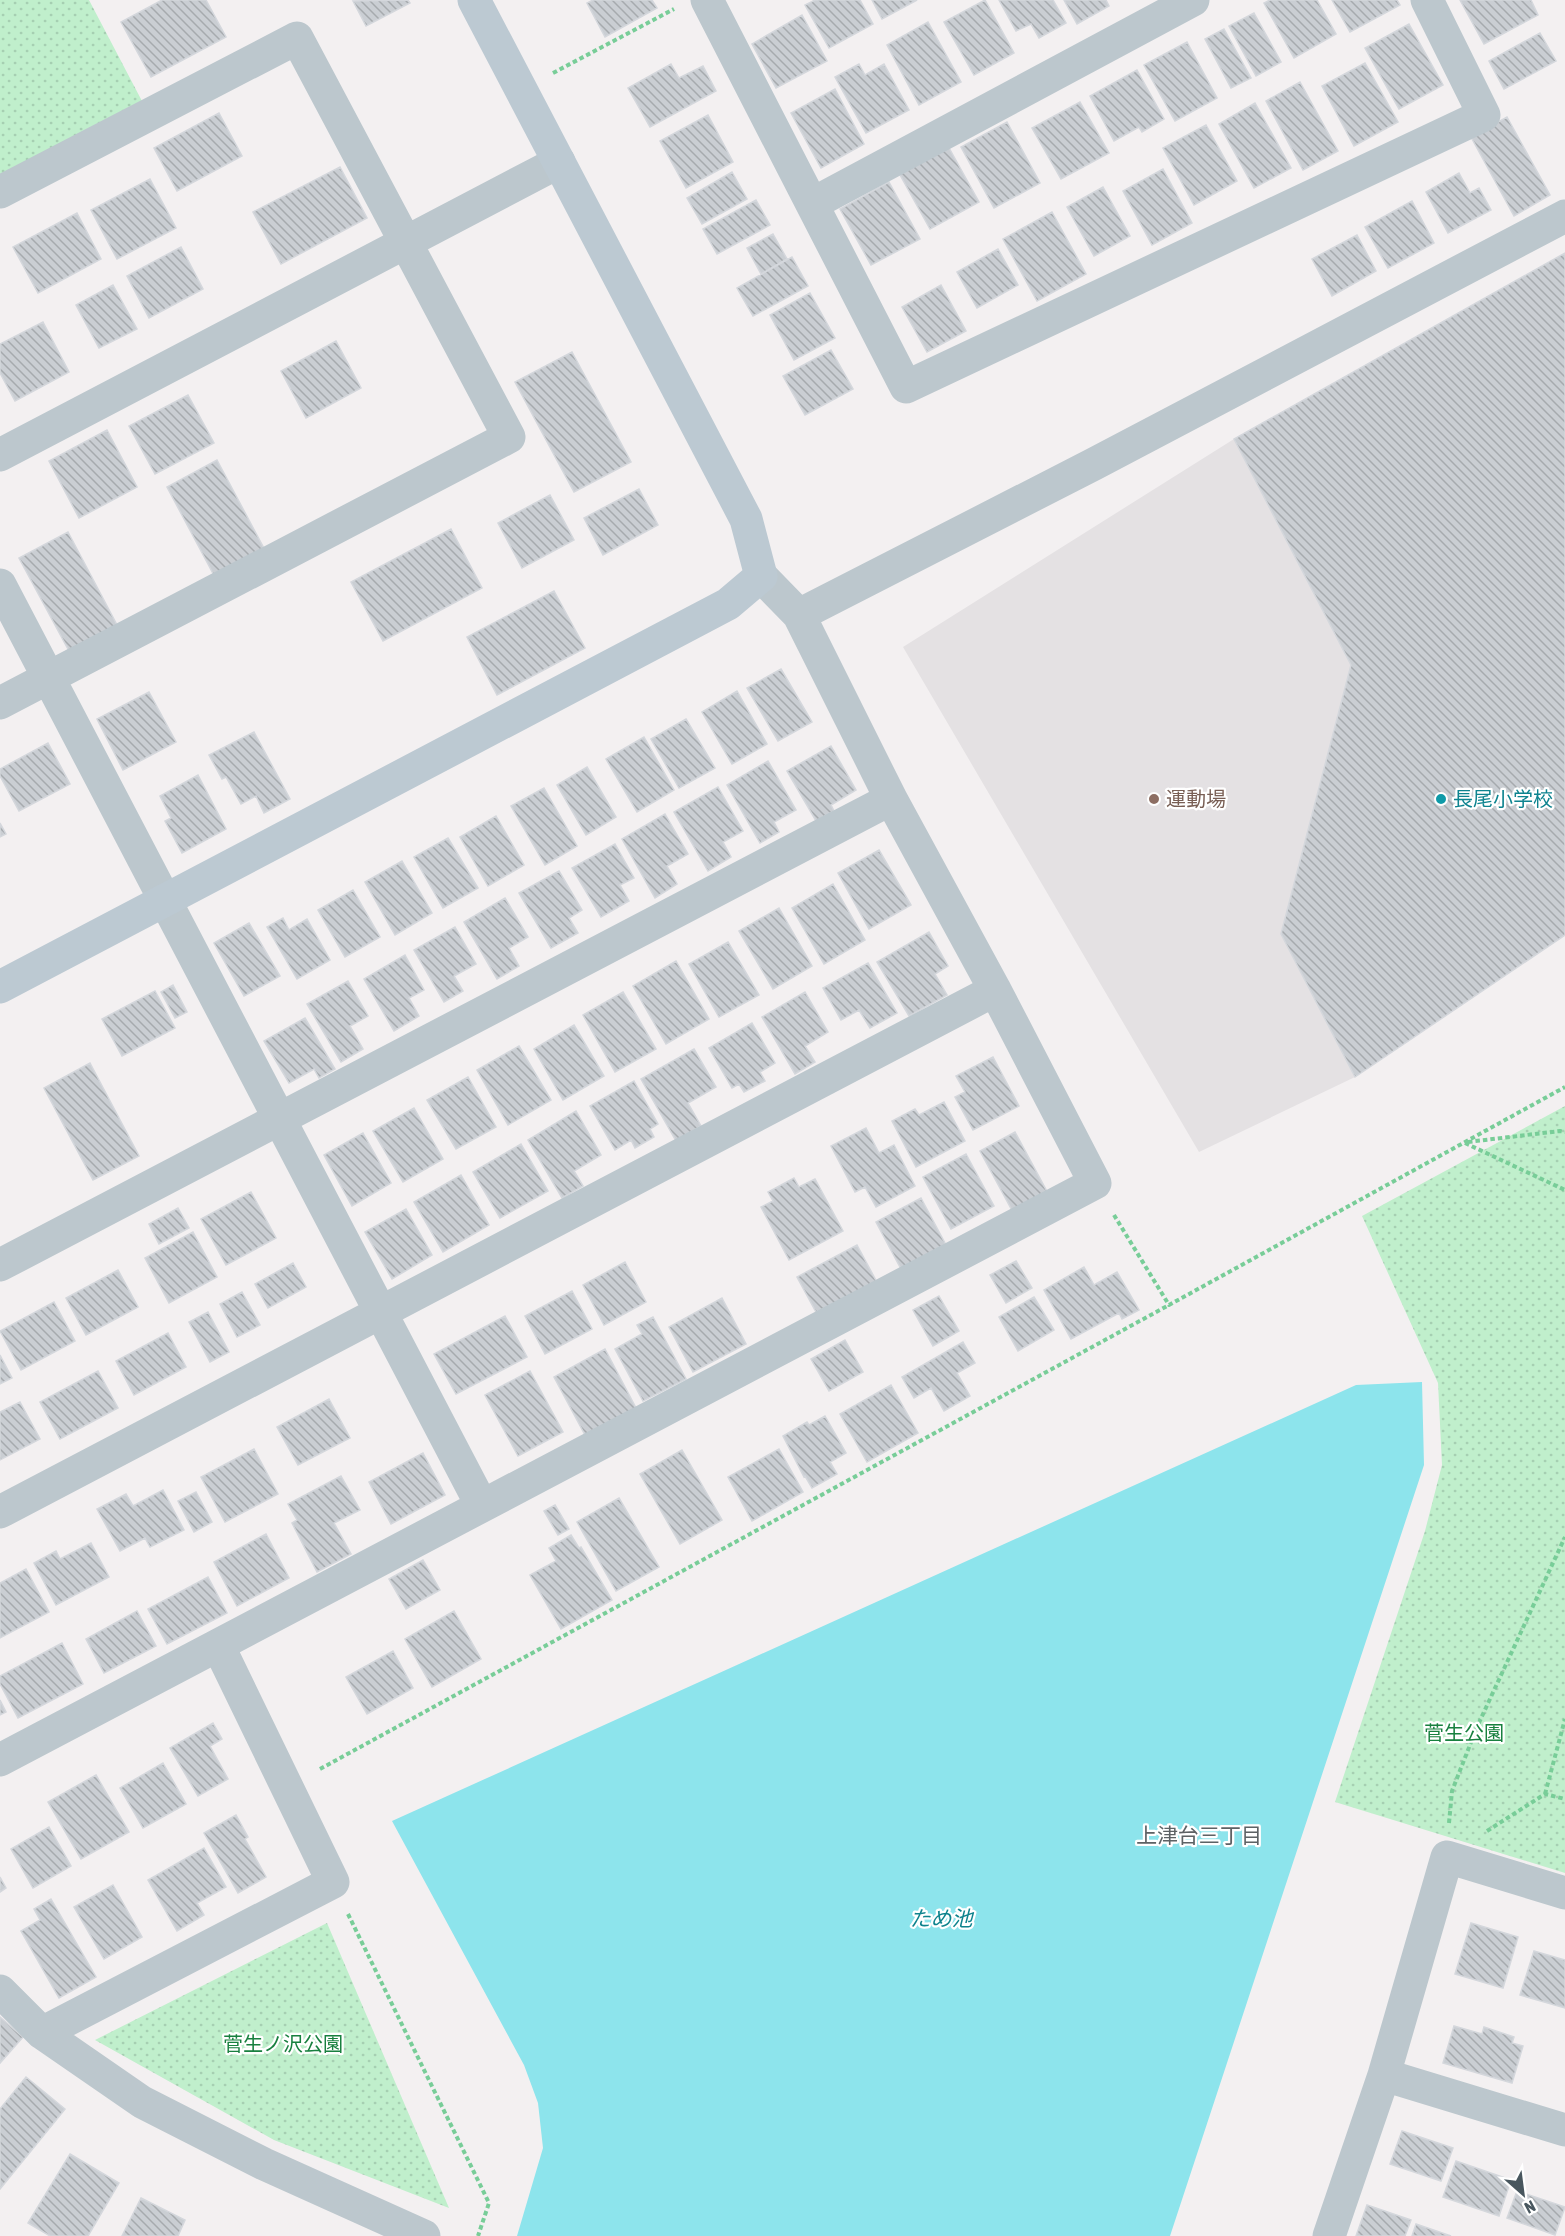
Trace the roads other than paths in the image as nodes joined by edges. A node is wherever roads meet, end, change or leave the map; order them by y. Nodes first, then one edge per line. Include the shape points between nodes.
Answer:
1 (474, 0) edge
2 (1192, 0) edge
3 (1427, 0) edge
4 (693, 3) edge
5 (559, 162) junction
6 (0, 192) edge
7 (812, 204) junction
8 (1565, 216) edge
9 (406, 242) junction
10 (0, 456) edge
11 (761, 576) junction
12 (0, 585) edge
13 (799, 615) junction
14 (49, 677) junction
15 (0, 703) edge
16 (891, 799) junction
17 (165, 900) junction
18 (0, 987) edge
19 (995, 990) junction
20 (280, 1120) junction
21 (0, 1265) edge
22 (380, 1311) junction
23 (482, 1506) junction
24 (0, 1512) edge
25 (218, 1645) junction
26 (0, 1760) edge
27 (1565, 1893) edge
28 (0, 1991) edge
29 (42, 2033) junction
30 (1384, 2075) junction
31 (1565, 2130) edge
32 (423, 2236) edge
33 (1329, 2236) edge

1 - 5 street
2 - 7 street
3 - 7 street via 1484,115 906,387
4 - 7 street
5 - 9 street
5 - 11 street via 746,519
6 - 9 street via 297,38
8 - 13 street
9 - 10 street
9 - 14 street via 509,437
11 - 13 street
11 - 17 street via 728,604
12 - 14 street
13 - 16 street
14 - 15 street
14 - 17 street
16 - 19 street
16 - 20 street
17 - 18 street
17 - 20 street
19 - 22 street
19 - 23 street via 1095,1183
20 - 21 street
20 - 22 street
22 - 23 street
22 - 24 street
23 - 25 street
25 - 26 street
25 - 29 street via 333,1882
27 - 30 street via 1447,1857
28 - 29 street
29 - 32 street via 142,2102 264,2164
30 - 31 street
30 - 33 street

